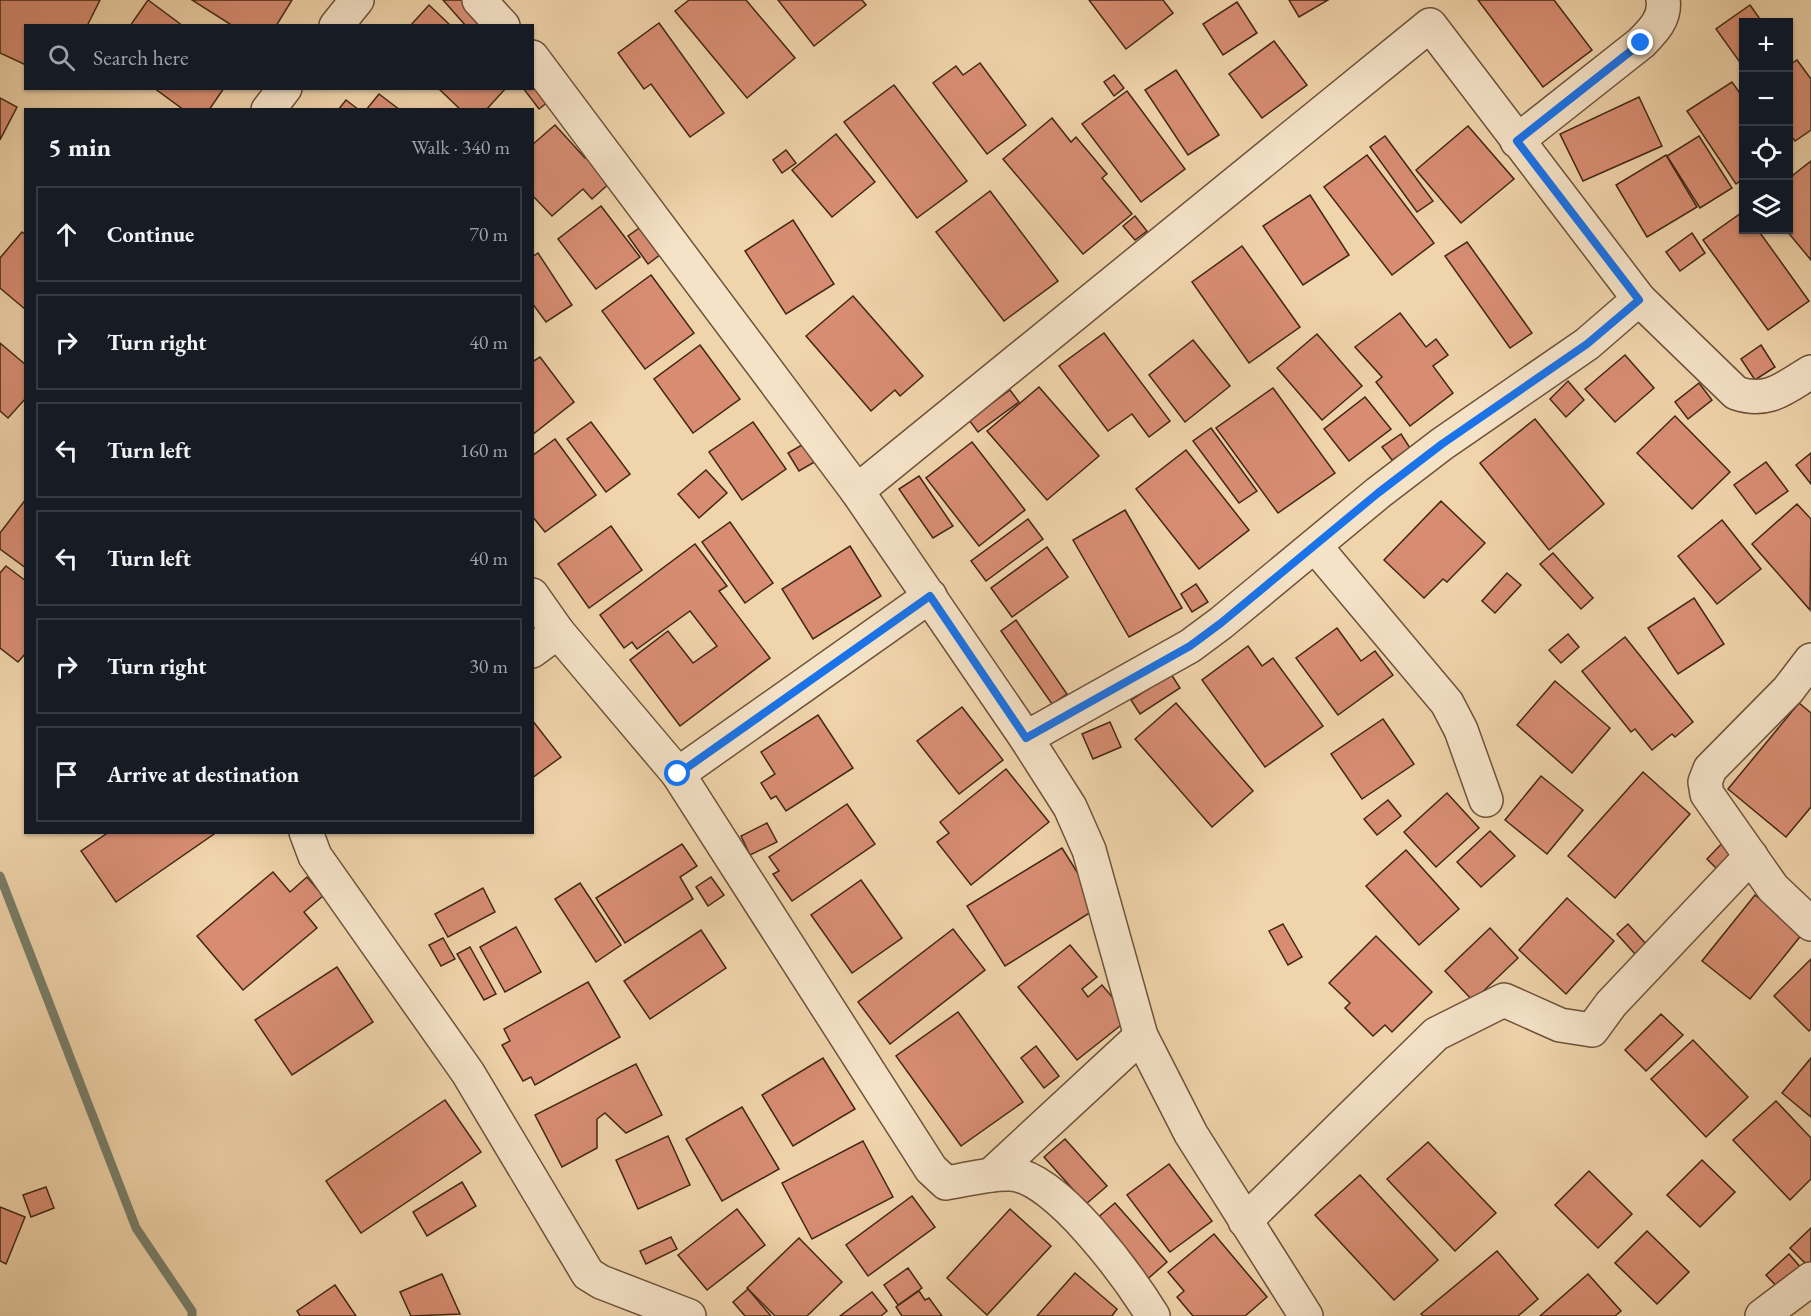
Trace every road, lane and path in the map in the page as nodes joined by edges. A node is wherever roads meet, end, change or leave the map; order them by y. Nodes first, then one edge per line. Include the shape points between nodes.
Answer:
1 (357, 0) edge
2 (479, 0) edge
3 (1663, 0) edge
4 (338, 24) edge
5 (501, 24) edge
6 (534, 60) edge
7 (283, 90) edge
8 (270, 108) edge
9 (1517, 141) junction
10 (1639, 300) junction
11 (1811, 372) edge
12 (857, 491) junction
13 (1315, 546) junction
14 (930, 596) junction
15 (534, 602) edge
16 (545, 642) edge
17 (1811, 660) edge
18 (1026, 738) junction
19 (678, 774) junction
20 (1486, 800) dead end
21 (307, 834) edge
22 (1751, 856) junction
23 (1811, 924) edge
24 (1141, 1036) junction
25 (991, 1175) junction
26 (1245, 1221) junction
27 (1811, 1279) edge
28 (689, 1316) edge
29 (1154, 1316) edge
30 (1306, 1316) edge
31 (1762, 1316) edge

1 - 4 street
2 - 5 street
3 - 9 street via 1657,26 1641,43
6 - 12 street
7 - 8 street
9 - 10 street
9 - 12 street via 1430,25
10 - 11 street via 1736,393 1752,399 1771,396
10 - 13 street via 1587,344 1442,444
12 - 14 street
13 - 18 street via 1190,646
13 - 20 street via 1448,704
14 - 18 street
14 - 19 street
15 - 16 street
16 - 19 street
17 - 22 street via 1788,690 1710,769 1705,782 1707,794
18 - 24 street via 1070,807 1089,850
19 - 25 street via 931,1169 946,1183
21 - 28 street via 315,856 468,1073 588,1274
22 - 23 street via 1773,888
22 - 26 street via 1611,1004 1592,1030 1560,1025 1504,1000 1437,1034
24 - 25 street
24 - 26 street via 1191,1134
25 - 29 street via 1011,1173 1046,1189 1097,1237
26 - 30 street
27 - 31 street

